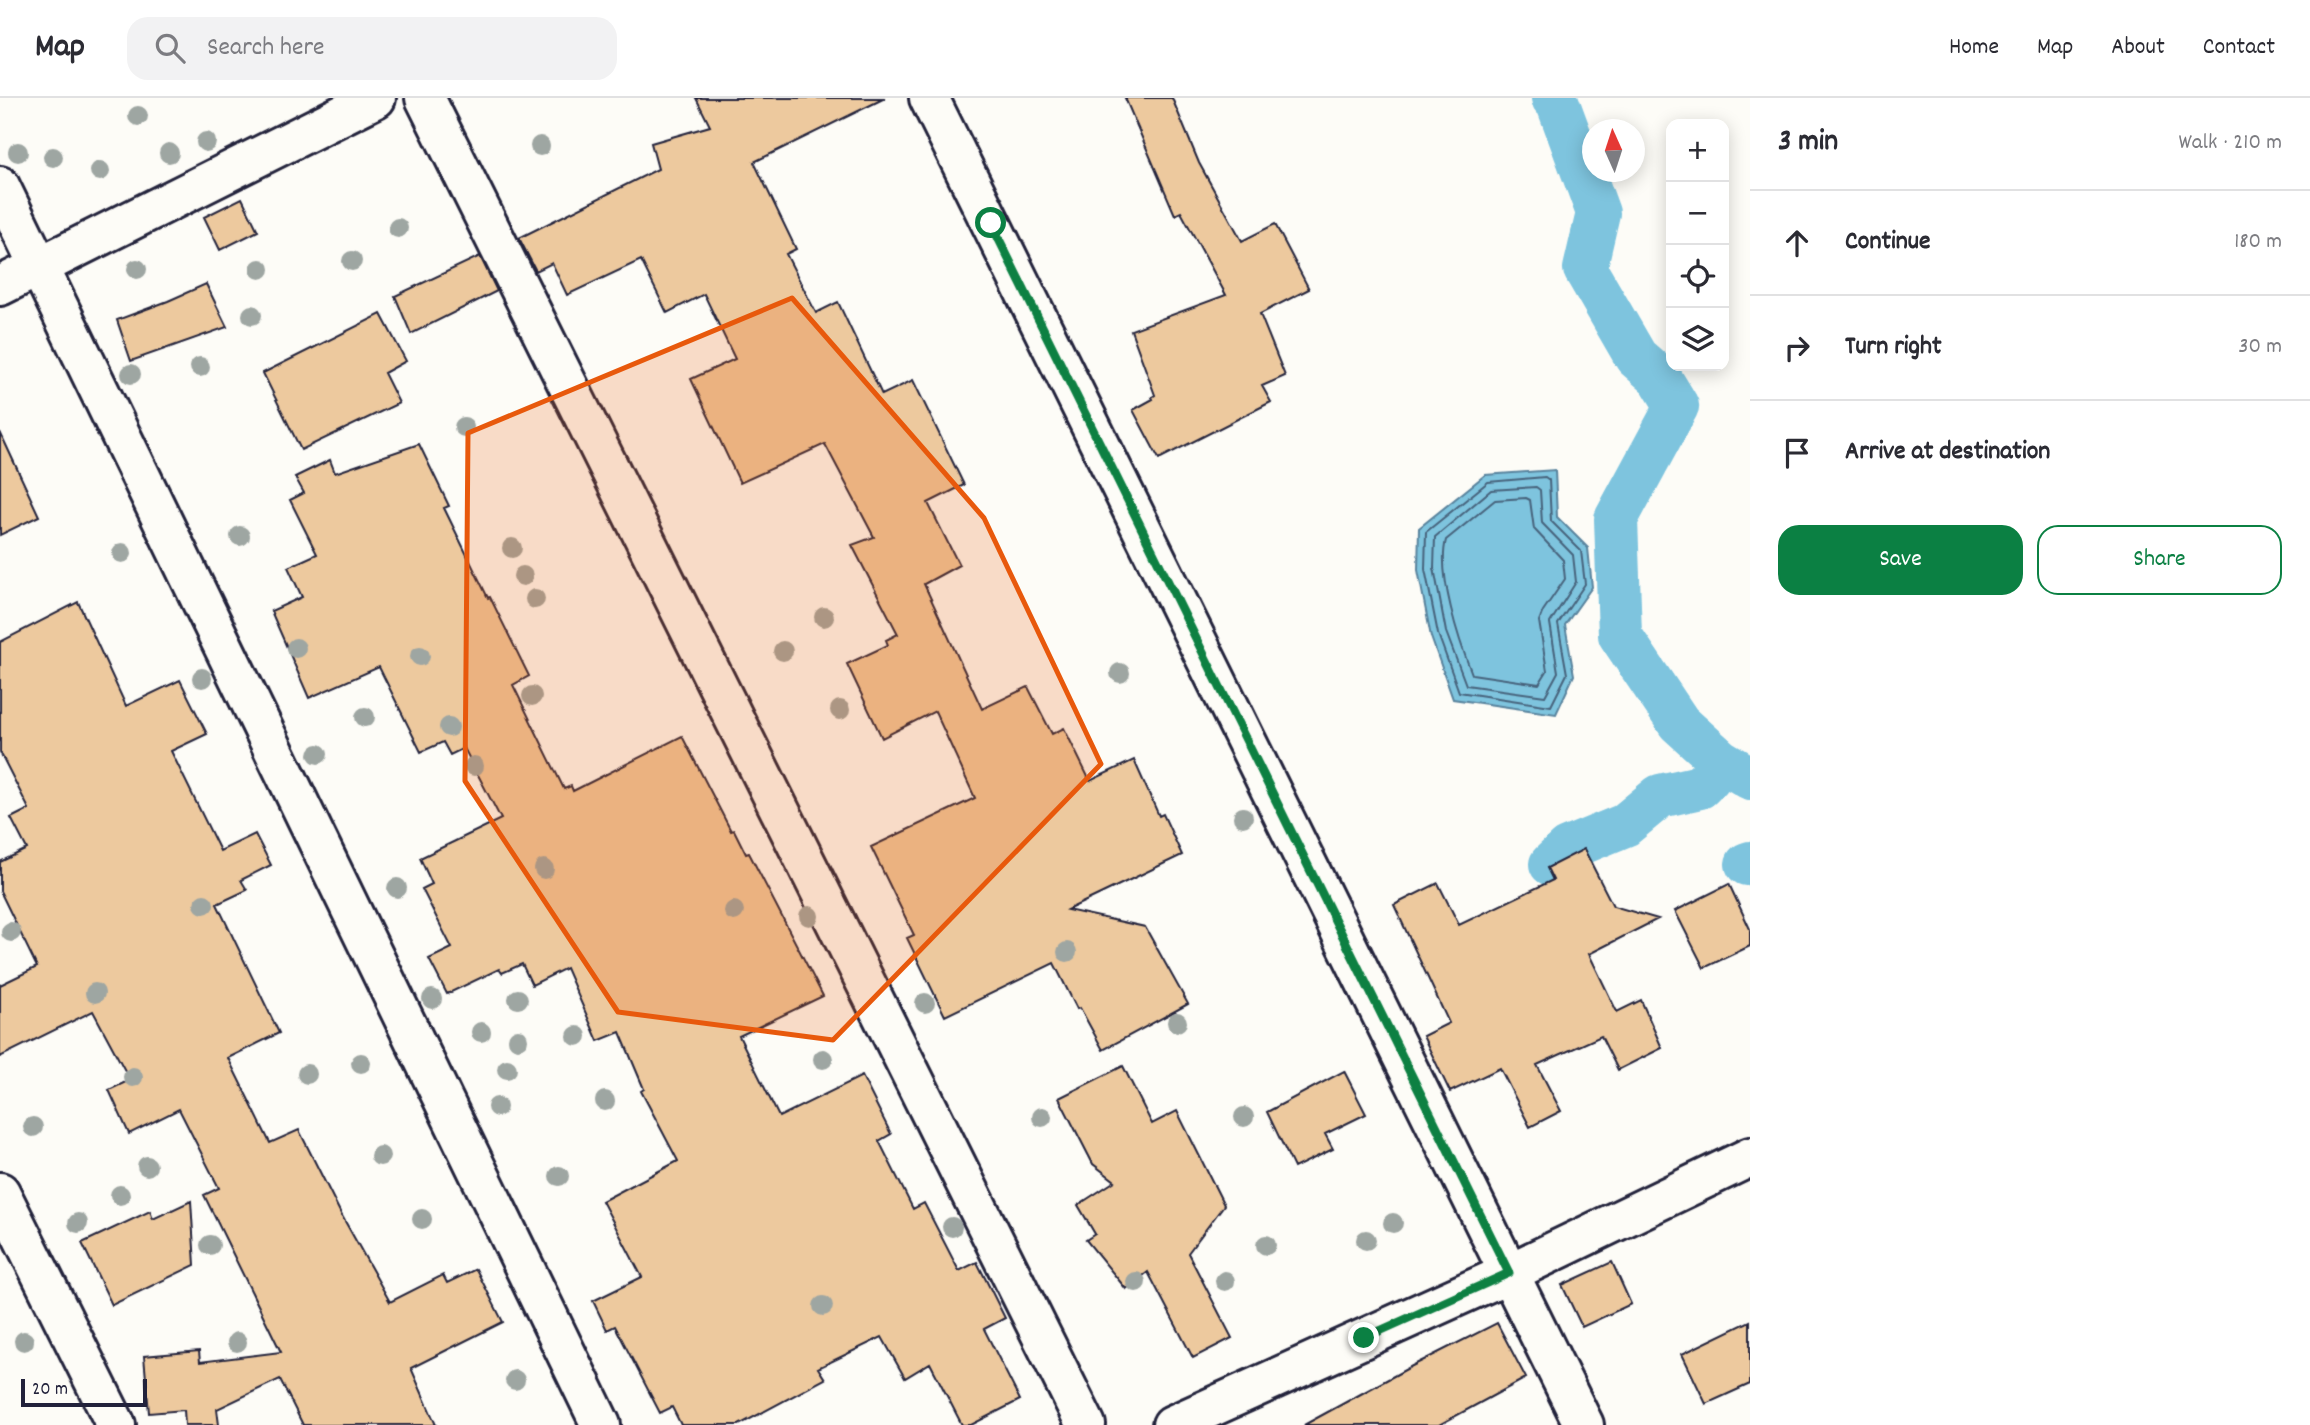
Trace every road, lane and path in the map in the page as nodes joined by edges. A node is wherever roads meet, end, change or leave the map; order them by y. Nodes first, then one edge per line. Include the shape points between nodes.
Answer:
1 (376, 98) edge
2 (425, 98) edge
3 (929, 98) edge
4 (0, 186) edge
5 (39, 267) junction
6 (0, 286) edge
7 (1750, 1157) edge
8 (0, 1192) edge
9 (1509, 1273) junction
10 (116, 1425) edge
11 (601, 1425) edge
12 (1086, 1425) edge
13 (1171, 1425) edge
14 (1584, 1425) edge

1 - 5 street
2 - 12 street
3 - 9 street
4 - 5 street
5 - 6 street
5 - 11 street
7 - 9 street
8 - 10 street
9 - 13 street
9 - 14 street

